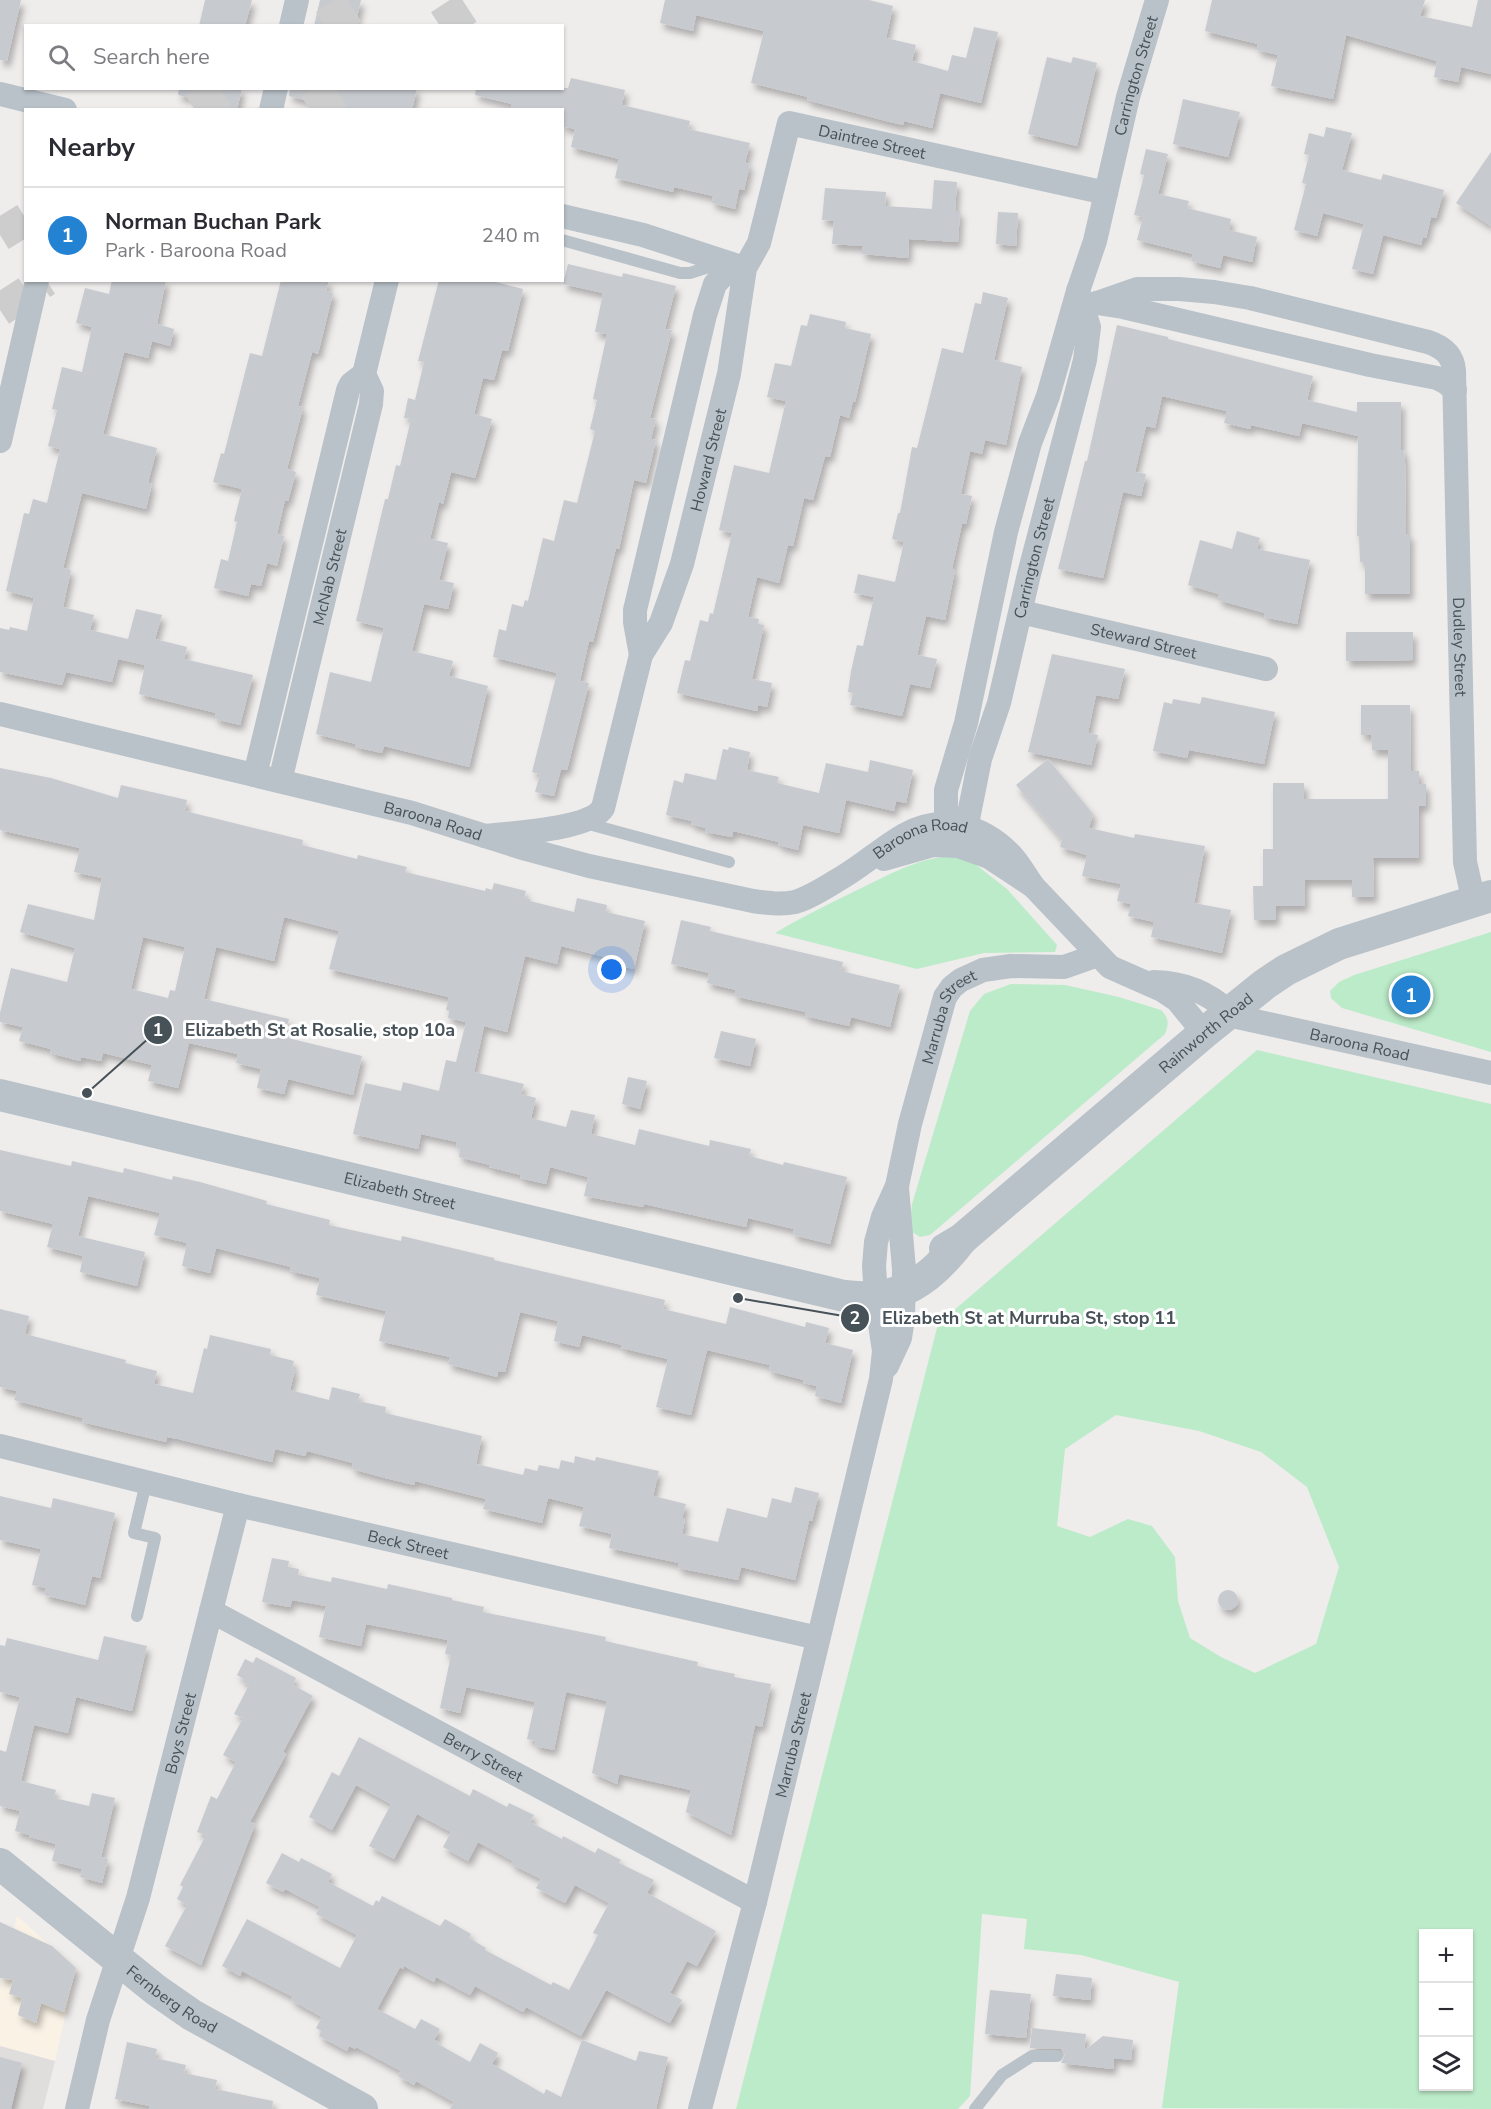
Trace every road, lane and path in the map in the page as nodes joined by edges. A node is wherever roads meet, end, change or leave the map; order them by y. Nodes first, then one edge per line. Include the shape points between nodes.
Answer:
1 (297, 0) edge
2 (1157, 0) edge
3 (291, 24) edge
4 (276, 90) edge
5 (0, 94) edge
6 (57, 108) edge
7 (271, 108) edge
8 (1106, 193) junction
9 (564, 216) edge
10 (564, 241) edge
11 (734, 265) junction
12 (37, 282) edge
13 (387, 282) edge
14 (1083, 300) junction
15 (364, 374) junction
16 (1455, 390) junction
17 (0, 441) edge
18 (1021, 612) junction
19 (641, 655) junction
20 (1266, 669) dead end
21 (0, 714) edge
22 (255, 775) junction
23 (280, 781) junction
24 (581, 822) junction
25 (955, 832) junction
26 (485, 836) junction
27 (729, 862) dead end
28 (1482, 899) edge
29 (1098, 956) junction
30 (1140, 980) junction
31 (1221, 1020) junction
32 (1491, 1073) edge
33 (0, 1095) edge
34 (889, 1284) junction
35 (0, 1446) edge
36 (146, 1483) junction
37 (238, 1506) junction
38 (211, 1611) junction
39 (137, 1617) dead end
40 (818, 1638) junction
41 (0, 1864) edge
42 (755, 1902) junction
43 (118, 1959) junction
44 (1057, 2056) dead end
45 (77, 2109) edge
46 (362, 2109) edge
47 (700, 2109) edge
48 (975, 2109) edge

1 - 3 street
2 - 8 street, Carrington Street via 1128,97
4 - 7 street
5 - 6 street
8 - 11 street, Daintree Street via 789,123 759,243
8 - 14 street, Carrington Street
9 - 11 street via 643,235
10 - 11 lane via 680,273
11 - 19 street, Howard Street via 729,374 685,556 661,623
11 - 19 street, Howard Street via 715,284 693,364 635,610
12 - 17 street
13 - 15 street, McNab Street
14 - 16 street via 1437,378
14 - 16 street, Dudley Street via 1154,288 1214,292 1272,303 1438,346 1453,362
14 - 18 street, Carrington Street via 1089,324 1088,343
14 - 25 street, Carrington Street via 1030,443 1006,532 966,723 947,787
15 - 22 street, McNab Street via 348,390
15 - 23 street, McNab Street via 372,391 371,404
16 - 28 street, Dudley Street via 1465,862
18 - 20 street, Steward Street
18 - 25 street, Carrington Street via 999,703
19 - 24 street, Howard Street via 603,808 594,818
21 - 22 street, Baroona Road
22 - 23 street, Baroona Road
23 - 26 street, Baroona Road via 412,813
24 - 26 street, Howard Street
24 - 27 lane
25 - 26 street, Baroona Road via 932,825 912,831 804,899 767,903 589,866
25 - 29 street, Baroona Road via 984,834 1002,846
28 - 31 street, Rainworth Road via 1330,947 1265,984
29 - 30 street, Baroona Road via 1115,970
29 - 34 street, Marruba Street via 1064,967 991,968 952,987 938,1019 897,1186 877,1235 874,1254
30 - 31 street, Baroona Road
30 - 31 street, Baroona Road via 1194,988 1210,996
31 - 32 street, Baroona Road
31 - 34 street, Rainworth Road via 962,1239 937,1269 919,1283
33 - 34 street, Elizabeth Street via 844,1296
34 - 40 street, Marruba Street via 900,1338 881,1379
35 - 36 street, Beck Street
36 - 37 street, Beck Street
36 - 39 lane via 134,1533 155,1538
37 - 38 street, Boys Street
37 - 40 street, Beck Street
38 - 42 street, Berry Street
38 - 43 street, Boys Street via 138,1898
40 - 42 street, Marruba Street
41 - 43 street, Fernberg Road
42 - 47 street, Marruba Street
43 - 45 street, Boys Street via 98,2020
43 - 46 street, Fernberg Road via 192,2015
44 - 48 lane via 1032,2056 1002,2075

